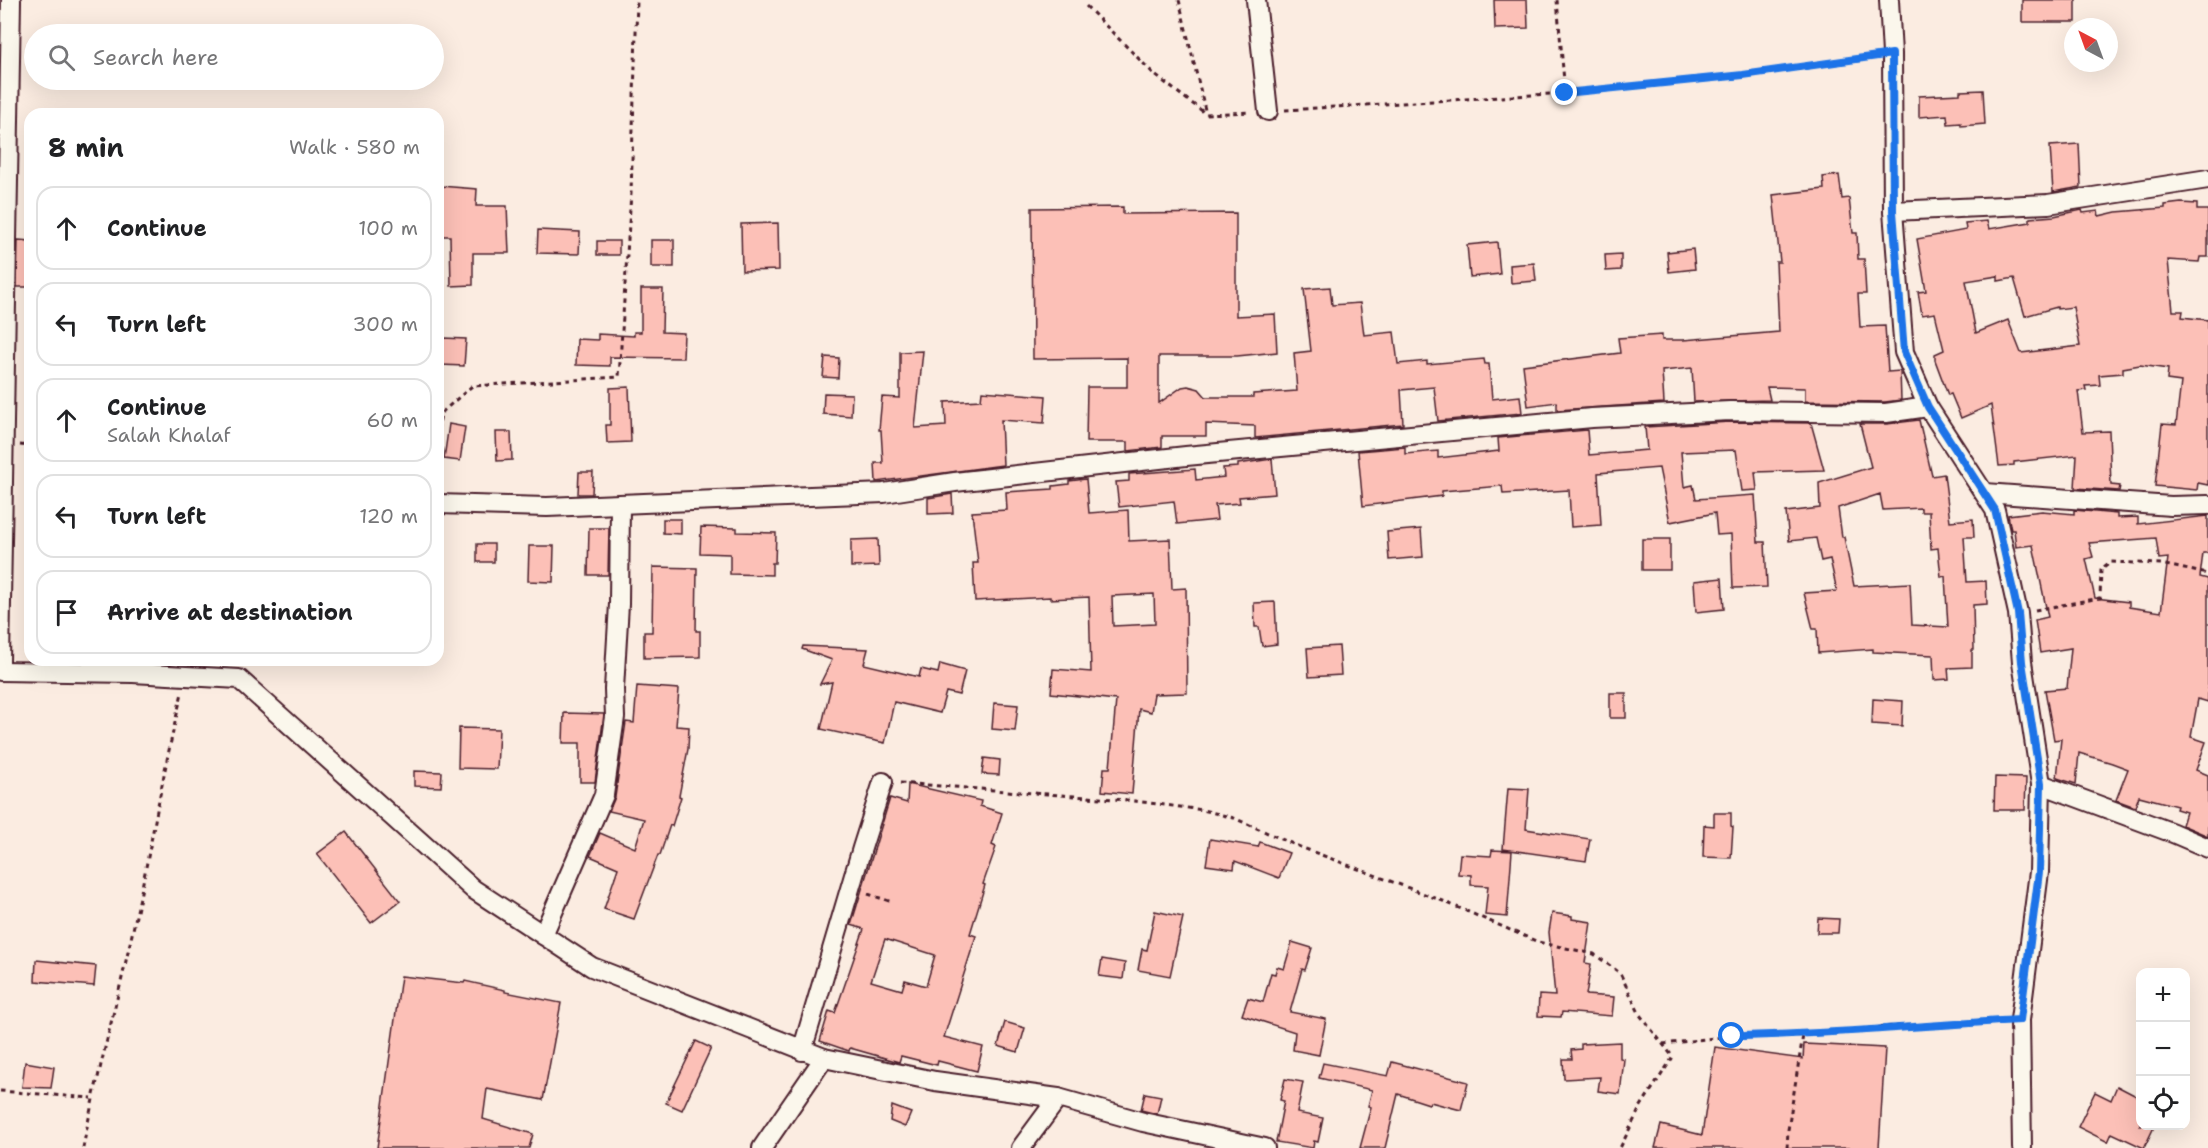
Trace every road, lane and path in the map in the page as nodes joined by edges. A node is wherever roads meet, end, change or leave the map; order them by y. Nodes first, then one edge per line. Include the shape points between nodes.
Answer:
1 (11, 0) edge
2 (637, 0) edge
3 (1179, 0) edge
4 (1256, 0) edge
5 (1557, 0) edge
6 (1889, 0) edge
7 (1086, 6) dead end
8 (1892, 54) junction
9 (1565, 93) junction
10 (1268, 111) junction
11 (1206, 114) junction
12 (2208, 179) edge
13 (1893, 211) junction
14 (1928, 407) junction
15 (444, 410) edge
16 (1985, 493) junction
17 (444, 504) edge
18 (620, 504) junction
19 (2208, 505) edge
20 (2208, 574) edge
21 (2018, 613) junction
22 (0, 662) edge
23 (186, 668) edge
24 (0, 671) edge
25 (883, 782) joint
26 (2041, 784) junction
27 (2208, 848) edge
28 (851, 888) junction
29 (892, 902) dead end
30 (543, 935) junction
31 (2020, 1020) junction
32 (1803, 1035) junction
33 (1663, 1044) junction
34 (802, 1051) junction
35 (824, 1058) junction
36 (0, 1091) edge
37 (92, 1098) junction
38 (1058, 1098) junction
39 (83, 1148) edge
40 (762, 1148) edge
41 (1021, 1148) edge
42 (1265, 1148) edge
43 (1620, 1148) edge
44 (1787, 1148) edge
45 (2022, 1148) edge

1 - 22 street
2 - 15 path via 631,193 619,376 472,386
3 - 11 path
4 - 10 street
5 - 9 path
6 - 8 street
7 - 11 path via 1155,75
8 - 9 path via 1743,75
8 - 13 street
9 - 10 path
10 - 11 path
12 - 13 street via 2048,204
13 - 14 street via 1904,352
14 - 16 street
14 - 18 street via 1886,413 1730,411 1592,418 1186,456 884,493
16 - 19 street
16 - 21 street via 1995,510
17 - 18 street
18 - 30 street via 615,717 604,795
20 - 21 path via 2161,564 2110,562 2101,569 2100,598
21 - 26 street
23 - 24 street
23 - 30 street via 240,679 473,889
23 - 37 path via 134,926
25 - 28 street
25 - 33 path via 1127,800 1234,818 1538,942 1594,954 1620,973 1640,1016
26 - 27 street
26 - 31 street via 2039,872
28 - 29 path
28 - 34 street
30 - 34 street via 592,967
31 - 32 path
31 - 45 street
32 - 33 path via 1732,1036
32 - 44 path
33 - 43 path via 1673,1057
34 - 35 street
35 - 38 street via 935,1081
35 - 40 street
36 - 37 path
37 - 39 path
38 - 41 street
38 - 42 street via 1143,1122

